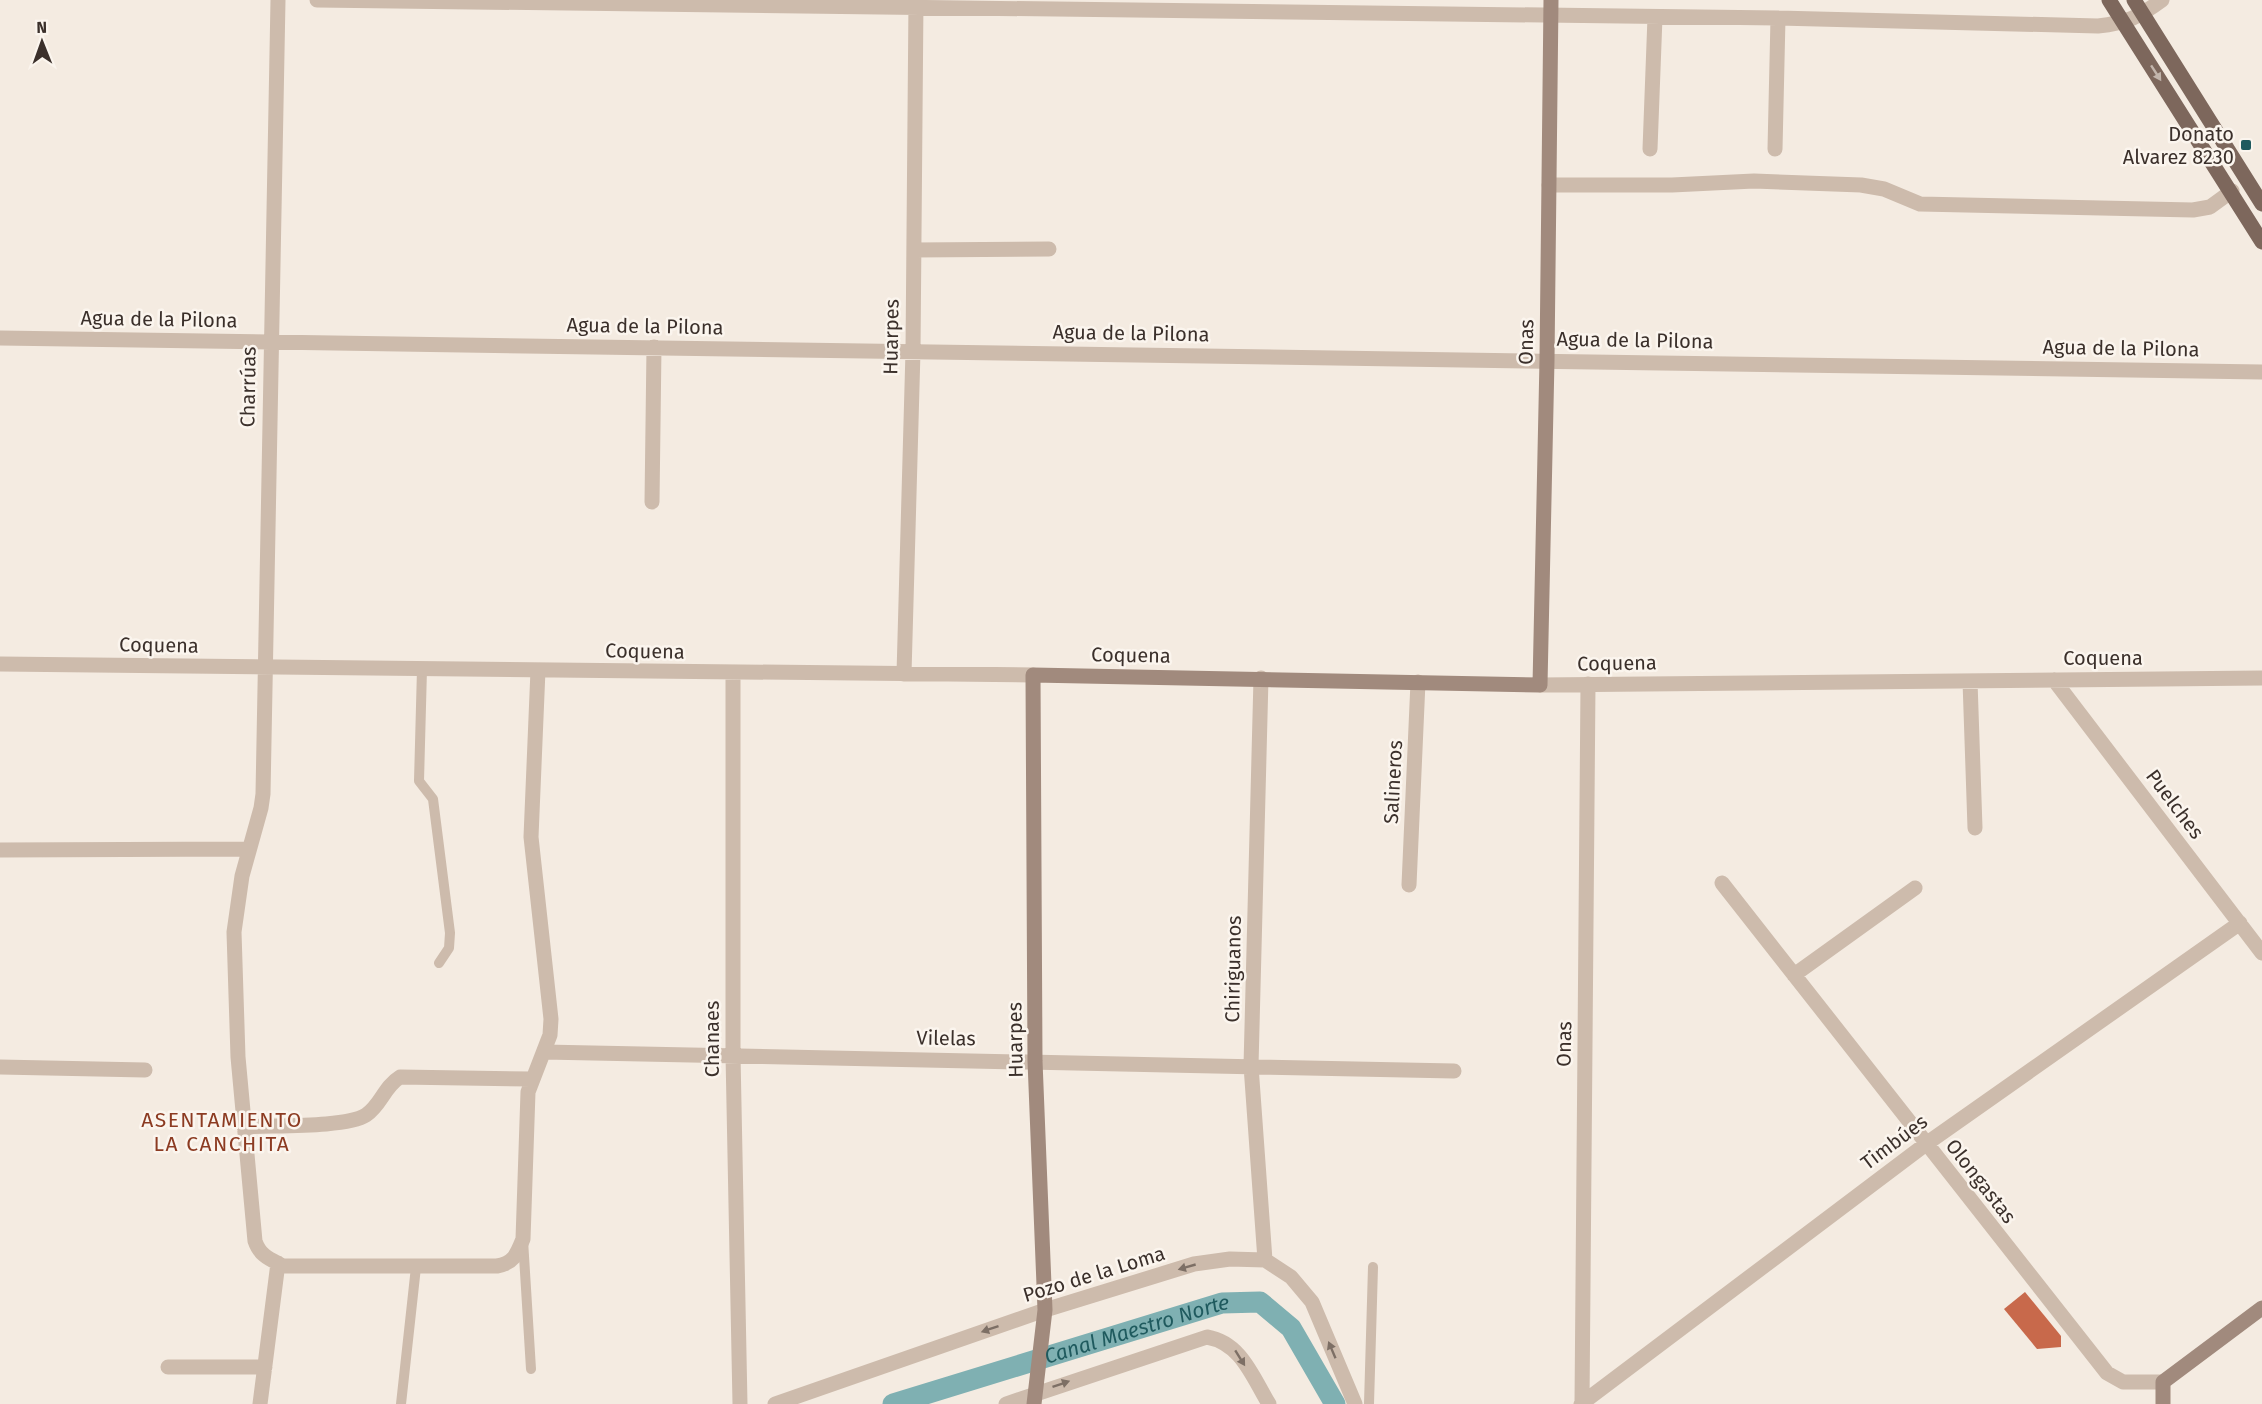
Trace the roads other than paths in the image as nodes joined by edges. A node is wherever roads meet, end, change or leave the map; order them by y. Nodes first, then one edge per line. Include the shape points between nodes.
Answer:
1 (278, 0) edge
2 (317, 0) edge
3 (1551, 0) edge
4 (2109, 0) edge
5 (2134, 0) edge
6 (2162, 0) edge
7 (916, 4) edge
8 (1157, 5) edge
9 (2143, 14) junction
10 (1551, 16) junction
11 (1655, 17) junction
12 (1778, 18) junction
13 (2124, 23) junction
14 (1650, 149) dead end
15 (1775, 149) dead end
16 (1549, 184) junction
17 (2232, 191) junction
18 (2262, 204) edge
19 (2262, 242) edge
20 (1049, 249) dead end
21 (914, 250) junction
22 (0, 338) edge
23 (270, 342) junction
24 (654, 347) junction
25 (913, 351) junction
26 (1547, 360) junction
27 (2262, 372) edge
28 (652, 502) dead end
29 (0, 664) edge
30 (265, 667) junction
31 (422, 669) junction
32 (538, 670) junction
33 (733, 673) junction
34 (904, 674) junction
35 (1033, 675) junction
36 (1261, 678) junction
37 (2262, 678) edge
38 (2054, 680) junction
39 (1970, 681) junction
40 (1418, 682) junction
41 (1588, 684) junction
42 (1540, 685) junction
43 (1975, 828) dead end
44 (249, 849) junction
45 (0, 850) edge
46 (1722, 883) dead end
47 (1409, 885) dead end
48 (1916, 888) dead end
49 (2240, 923) junction
50 (2262, 953) edge
51 (439, 963) dead end
52 (1794, 975) junction
53 (544, 1052) junction
54 (733, 1055) junction
55 (1035, 1061) junction
56 (1251, 1066) junction
57 (0, 1067) edge
58 (146, 1070) dead end
59 (1454, 1071) dead end
60 (531, 1079) junction
61 (244, 1126) junction
62 (1926, 1144) junction
63 (523, 1239) junction
64 (1265, 1260) junction
65 (278, 1263) junction
66 (416, 1266) junction
67 (1373, 1267) dead end
68 (2262, 1308) edge
69 (1045, 1310) junction
70 (168, 1367) dead end
71 (265, 1367) junction
72 (531, 1369) dead end
73 (2163, 1382) junction
74 (1034, 1399) edge
75 (260, 1404) edge
76 (401, 1404) edge
77 (740, 1404) edge
78 (775, 1404) edge
79 (1006, 1404) edge
80 (1269, 1404) edge
81 (1355, 1404) edge
82 (1369, 1404) edge
83 (1581, 1404) edge
84 (2163, 1404) edge

1 - 23 street, Charrúas
2 - 7 street
3 - 10 main road, Onas
4 - 13 main road
5 - 9 main road
6 - 9 street
7 - 8 street
7 - 21 street, Huarpes
8 - 10 street
9 - 13 street
9 - 18 main road
10 - 11 street
10 - 16 main road, Onas
11 - 12 street
11 - 14 street
12 - 13 street via 2098,26
12 - 15 street
13 -> 17 main road
16 - 17 street via 1754,181 1861,185 1884,189 1920,204 2193,210 2210,207
16 - 26 main road, Onas
17 - 19 main road
20 - 21 street
21 - 25 street, Huarpes
22 - 23 street, Agua de la Pilona
23 - 24 street, Agua de la Pilona
23 - 30 street, Charrúas
24 - 25 street, Agua de la Pilona
24 - 28 street
25 - 26 street, Agua de la Pilona
25 - 34 street, Huarpes
26 - 27 street, Agua de la Pilona
26 - 42 main road, Onas
29 - 30 street, Coquena
30 - 31 street, Coquena
30 - 44 street, Charrúas via 261,808
31 - 32 street, Coquena
31 - 51 lane via 419,782 433,799 450,933 449,948
32 - 33 street, Coquena
32 - 53 street via 531,837 551,1019
33 - 34 street, Coquena
33 - 54 street, Chanaes
34 - 35 street, Coquena
35 - 36 main road, Coquena
35 - 55 main road, Huarpes
36 - 40 main road, Coquena
36 - 56 street, Chiriguanos
37 - 38 street, Coquena
38 - 39 street, Coquena
38 - 49 street, Puelches
39 - 41 street, Coquena
39 - 43 street
40 - 42 main road, Coquena
40 - 47 street, Salineros
41 - 42 street, Coquena
41 - 83 street, Onas
44 - 45 street
44 - 61 street, Charrúas via 234,932
46 - 52 street, Olongastas
48 - 52 street
49 - 50 street, Puelches
49 - 62 street, Timbúes
52 - 62 street, Olongastas
53 - 54 street, Vilelas
53 - 60 street
54 - 55 street, Vilelas
54 - 77 street, Chanaes
55 - 56 street, Vilelas
55 - 69 main road, Huarpes
56 - 59 street, Vilelas
56 - 64 street, Chiriguanos
57 - 58 street
60 - 61 street via 400,1077 388,1084 374,1109 362,1117 344,1122
60 - 63 street
61 - 65 street, Charrúas via 255,1241 265,1258
62 - 73 street, Olongastas via 2108,1373 2123,1382
62 - 83 street, Timbúes
63 - 66 street via 515,1258 507,1265
63 - 72 lane
64 -> 69 street, Pozo de la Loma via 1194,1264
81 -> 64 street via 1312,1302 1291,1277
65 - 66 street
65 - 71 street
66 - 76 lane
67 - 82 lane
68 - 73 main road
69 - 74 main road, Huarpes
69 -> 78 street, Pozo de la Loma
70 - 71 street
71 - 75 street
73 - 84 main road
74 - 79 street
74 -> 80 street via 1207,1337 1234,1347

